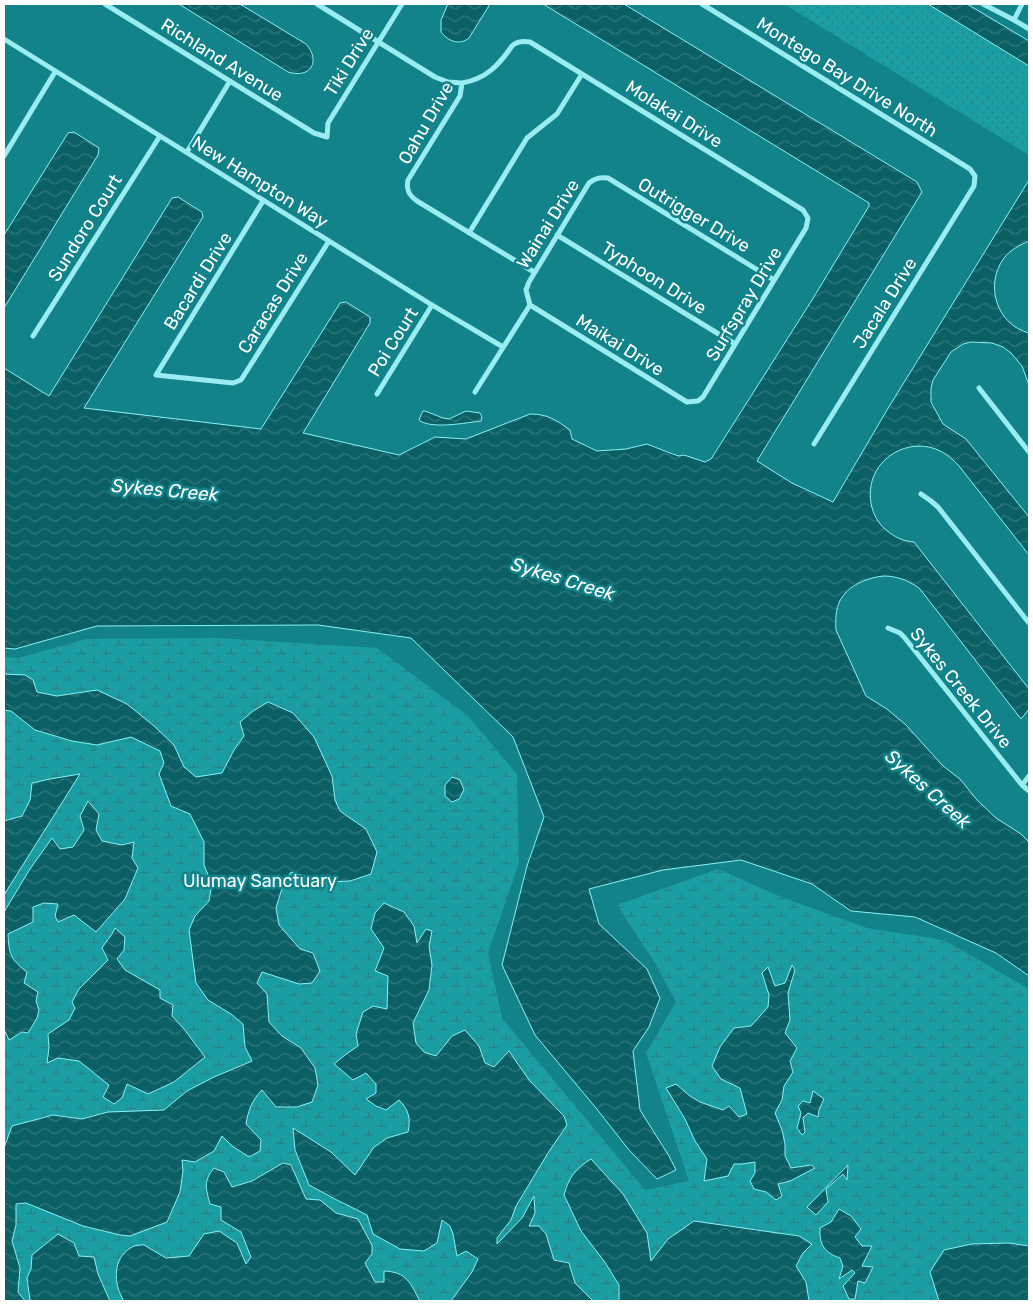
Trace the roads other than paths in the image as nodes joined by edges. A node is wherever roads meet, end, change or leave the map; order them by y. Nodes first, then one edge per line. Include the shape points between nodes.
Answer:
1 (105, 4) edge
2 (317, 4) edge
3 (402, 4) edge
4 (702, 4) edge
5 (983, 4) edge
6 (1022, 4) edge
7 (1014, 20) junction
8 (1029, 29) edge
9 (4, 39) edge
10 (378, 42) junction
11 (520, 42) joint
12 (55, 72) junction
13 (582, 74) junction
14 (230, 81) junction
15 (462, 83) junction
16 (160, 136) junction
17 (327, 137) joint
18 (187, 152) junction
19 (4, 156) edge
20 (975, 176) joint
21 (598, 178) joint
22 (264, 201) junction
23 (808, 218) joint
24 (469, 233) junction
25 (558, 235) junction
26 (329, 241) junction
27 (534, 272) junction
28 (774, 280) junction
29 (432, 305) junction
30 (530, 305) junction
31 (33, 336) dead end
32 (735, 344) junction
33 (503, 347) junction
34 (241, 380) joint
35 (979, 388) dead end
36 (475, 392) dead end
37 (377, 394) dead end
38 (698, 401) joint
39 (814, 444) dead end
40 (1029, 452) edge
41 (921, 494) dead end
42 (1029, 623) edge
43 (888, 628) dead end
44 (1029, 776) edge
45 (1022, 785) junction
46 (1029, 791) edge

1 - 14 street, Richland Avenue
2 - 10 street
3 - 10 street, Tiki Drive
4 - 20 street, Montego Bay Drive North via 970,169
5 - 7 street
6 - 7 street
7 - 8 street
9 - 12 street, New Hampton Way
10 - 15 street via 435,77
10 - 17 street, Tiki Drive via 328,123
11 - 13 street, Molakai Drive via 530,42
11 - 15 street, Oahu Drive via 512,46 496,67 474,81
12 - 16 street, New Hampton Way
12 - 19 street
13 - 23 street, Molakai Drive via 803,210
13 - 24 street via 557,114 527,138
14 - 17 street, Richland Avenue via 314,133
14 - 18 street
15 - 24 street, Oahu Drive via 460,96 408,180 407,188 410,196
16 - 18 street, New Hampton Way
16 - 31 street, Sundoro Court
18 - 22 street, New Hampton Way
20 - 39 street, Jacala Drive via 974,186
21 - 25 street, Wainai Drive via 589,183
21 - 28 street, Outrigger Drive via 608,178
22 - 26 street, New Hampton Way
22 - 34 street, Bacardi Drive via 156,375 233,384
23 - 28 street, Surfspray Drive via 806,228
24 - 27 street
25 - 27 street, Wainai Drive
25 - 32 street, Typhoon Drive
26 - 29 street, New Hampton Way
26 - 34 street, Caracas Drive
27 - 30 street, Wainai Drive via 526,290
28 - 32 street, Surfspray Drive
29 - 33 street, New Hampton Way
29 - 37 street, Poi Court
30 - 33 street
30 - 38 street, Maikai Drive via 687,402
32 - 38 street, Surfspray Drive
33 - 36 street
35 - 40 street
41 - 42 street via 938,507
43 - 45 street, Sykes Creek Drive via 904,637
44 - 45 street
45 - 46 street, Sykes Creek Drive

